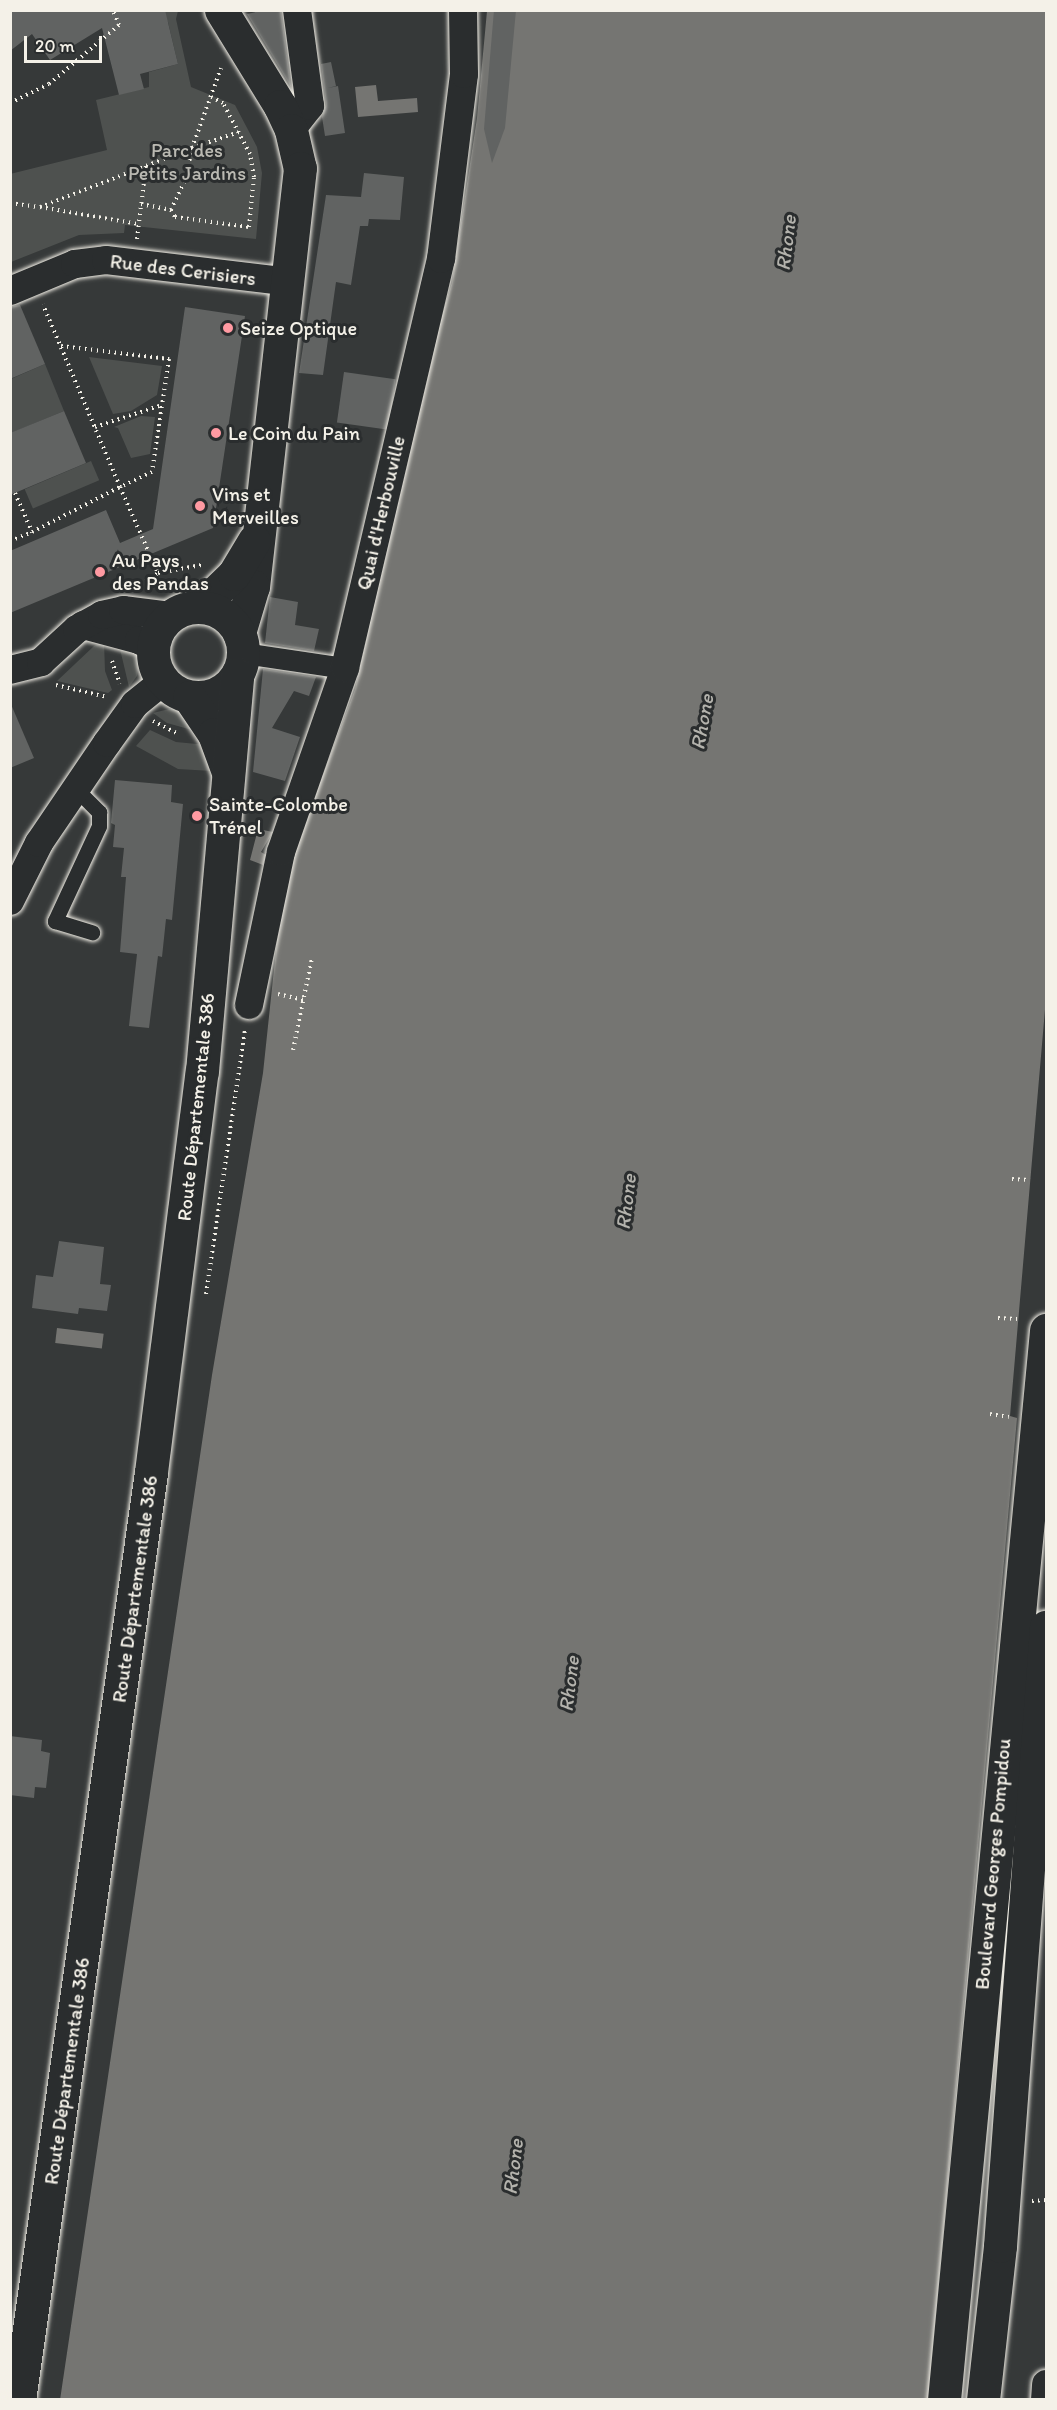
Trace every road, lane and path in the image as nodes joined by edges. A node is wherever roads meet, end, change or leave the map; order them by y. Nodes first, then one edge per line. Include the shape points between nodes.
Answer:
1 (113, 10) edge
2 (221, 10) edge
3 (297, 10) edge
4 (463, 10) edge
5 (223, 63) dead end
6 (10, 97) edge
7 (211, 97) junction
8 (11, 103) edge
9 (291, 130) junction
10 (240, 132) junction
11 (192, 148) junction
12 (146, 166) junction
13 (10, 203) edge
14 (141, 204) junction
15 (40, 207) junction
16 (171, 210) junction
17 (290, 282) junction
18 (24, 293) edge
19 (60, 346) junction
20 (162, 405) junction
21 (95, 427) junction
22 (120, 487) junction
23 (15, 493) dead end
24 (32, 532) junction
25 (255, 540) junction
26 (10, 541) edge
27 (212, 566) dead end
28 (158, 573) junction
29 (136, 590) dead end
30 (185, 612) junction
31 (83, 625) junction
32 (153, 647) junction
33 (240, 653) junction
34 (111, 656) dead end
35 (345, 668) junction
36 (10, 670) edge
37 (45, 687) dead end
38 (176, 689) junction
39 (125, 692) dead end
40 (111, 698) dead end
41 (229, 777) junction
42 (76, 789) junction
43 (10, 901) edge
44 (92, 932) dead end
45 (312, 958) dead end
46 (249, 1005) dead end
47 (293, 1050) dead end
48 (1012, 1179) dead end
49 (1030, 1180) dead end
50 (998, 1318) dead end
51 (1032, 1325) edge
52 (990, 1414) dead end
53 (1010, 1417) dead end
54 (1047, 1627) edge
55 (1047, 2384) edge
56 (19, 2400) edge
57 (944, 2400) edge
58 (983, 2400) edge
59 (1045, 2400) edge

1 - 8 path via 119,25 49,84
2 - 9 main road, Route Départementale 386 via 252,56
3 - 9 street via 310,106
4 - 35 street, Quai d'Herbouville via 464,74 441,259
5 - 7 path
6 - 8 path
7 - 10 path via 224,103
7 - 11 path
9 - 17 main road, Route Départementale 386 via 300,168
10 - 11 path
10 - 16 path via 254,177 249,227 175,217
11 - 12 path
11 - 16 path via 186,178
12 - 14 path
12 - 15 path
13 - 15 path
14 - 15 path via 139,223
14 - 16 path
17 - 18 street, Rue des Cerisiers via 106,260 75,264
17 - 25 main road, Route Départementale 386
18 - 19 path
19 - 20 path via 169,359
19 - 21 path
20 - 21 path
20 - 22 path via 152,472
21 - 22 path
22 - 24 path
22 - 28 path
23 - 24 path
24 - 26 path
25 - 30 main road, Route Départementale 386 via 234,574
25 - 33 main road, Route Départementale 386 via 252,586
27 - 28 path via 189,564
28 - 29 path
30 - 31 street via 123,610
30 - 32 main road via 158,630
30 - 33 main road via 223,614
31 - 32 street
31 - 36 street via 41,662
32 - 38 main road via 155,667
33 - 35 street
33 - 38 main road via 217,693
33 - 41 main road, Route Départementale 386
34 - 39 path via 115,677
35 - 46 street, Quai d'Herbouville via 281,852
37 - 40 path via 55,685
38 - 41 main road, Route Départementale 386 via 214,734
38 - 42 street via 135,704
41 - 56 main road, Route Départementale 386 via 202,1071 151,1472
42 - 43 street via 39,843
42 - 44 lane via 99,812 99,826 56,921
45 - 47 path
48 - 49 path
50 - 51 path
51 - 57 main road, Boulevard Georges Pompidou
52 - 53 path
54 - 58 main road, Boulevard Georges Pompidou via 1000,2246
55 - 59 street

